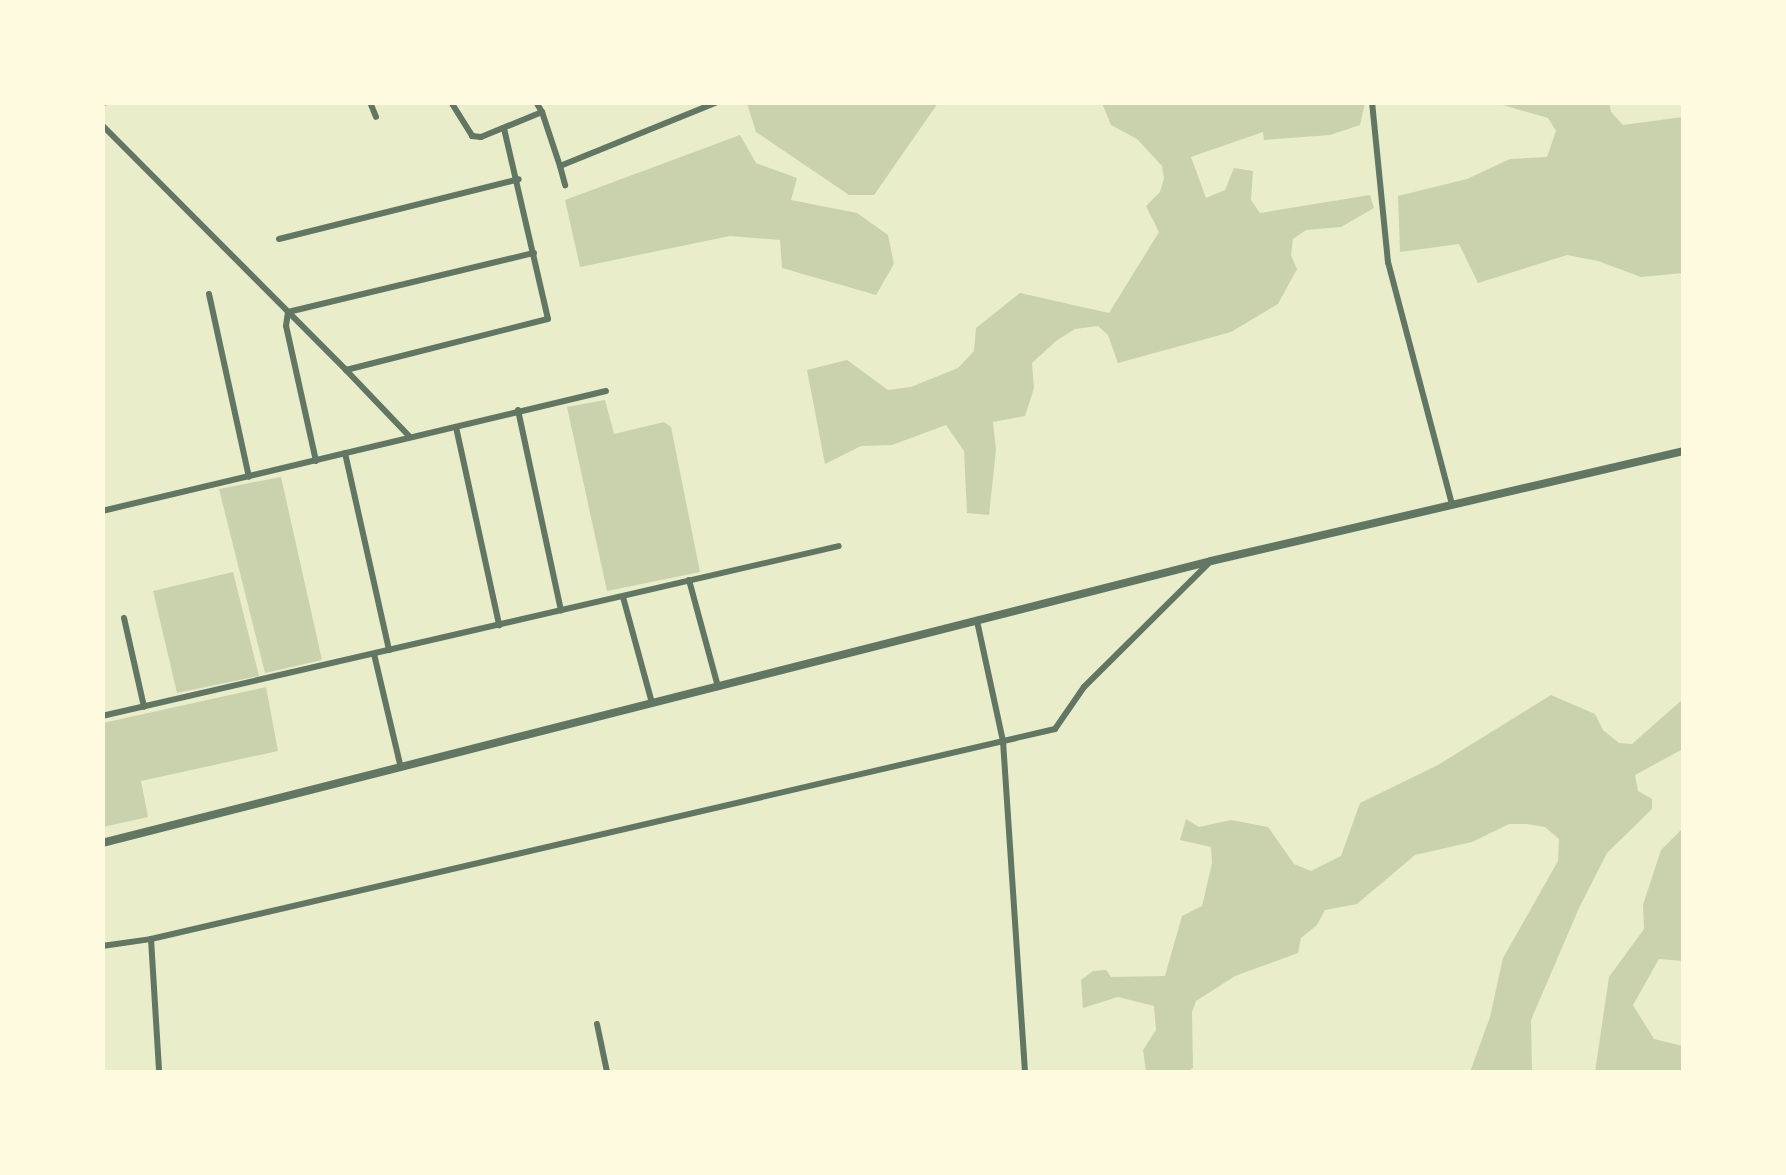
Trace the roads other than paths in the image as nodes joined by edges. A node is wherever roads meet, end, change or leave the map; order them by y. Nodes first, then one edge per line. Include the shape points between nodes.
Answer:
1 (370, 102) edge
2 (451, 102) edge
3 (536, 102) edge
4 (718, 102) edge
5 (1372, 102) edge
6 (542, 112) junction
7 (376, 117) dead end
8 (102, 125) edge
9 (504, 128) junction
10 (560, 166) junction
11 (519, 179) junction
12 (564, 185) dead end
13 (279, 239) dead end
14 (534, 253) junction
15 (209, 294) dead end
16 (288, 312) junction
17 (346, 370) junction
18 (606, 391) dead end
19 (518, 410) junction
20 (456, 427) junction
21 (410, 437) junction
22 (1684, 451) edge
23 (345, 453) junction
24 (316, 461) junction
25 (249, 476) junction
26 (1452, 505) junction
27 (102, 511) edge
28 (840, 546) dead end
29 (1211, 561) junction
30 (689, 580) junction
31 (623, 596) junction
32 (561, 610) junction
33 (124, 618) dead end
34 (977, 621) junction
35 (500, 625) junction
36 (388, 650) junction
37 (374, 654) junction
38 (718, 687) junction
39 (652, 703) junction
40 (144, 706) junction
41 (102, 716) edge
42 (1003, 741) junction
43 (402, 768) junction
44 (102, 843) edge
45 (151, 939) junction
46 (102, 946) edge
47 (598, 1024) dead end
48 (159, 1069) dead end
49 (608, 1072) edge
50 (1025, 1072) edge

1 - 7 street
2 - 9 street via 472,136
3 - 6 street
4 - 10 street
5 - 26 street via 1388,262
6 - 9 street
6 - 10 street
8 - 16 street
9 - 11 street
10 - 12 street
11 - 13 street
11 - 14 street
14 - 16 street
14 - 17 street via 548,319
15 - 25 street
16 - 17 street
16 - 24 street
17 - 21 street
18 - 19 street
19 - 20 street
19 - 32 street
20 - 21 street
20 - 35 street
21 - 23 street
22 - 26 street
23 - 24 street
23 - 36 street
24 - 25 street
25 - 27 street
26 - 29 street
28 - 30 street
29 - 34 street
29 - 42 street via 1084,687 1055,729
30 - 31 street
30 - 38 street
31 - 32 street
31 - 39 street
32 - 35 street
33 - 40 street
34 - 38 street
34 - 42 street
35 - 36 street
36 - 37 street
37 - 40 street
37 - 43 street
38 - 39 street
39 - 43 street
40 - 41 street
42 - 45 street
42 - 50 street
43 - 44 street
45 - 46 street
45 - 48 street
47 - 49 street

